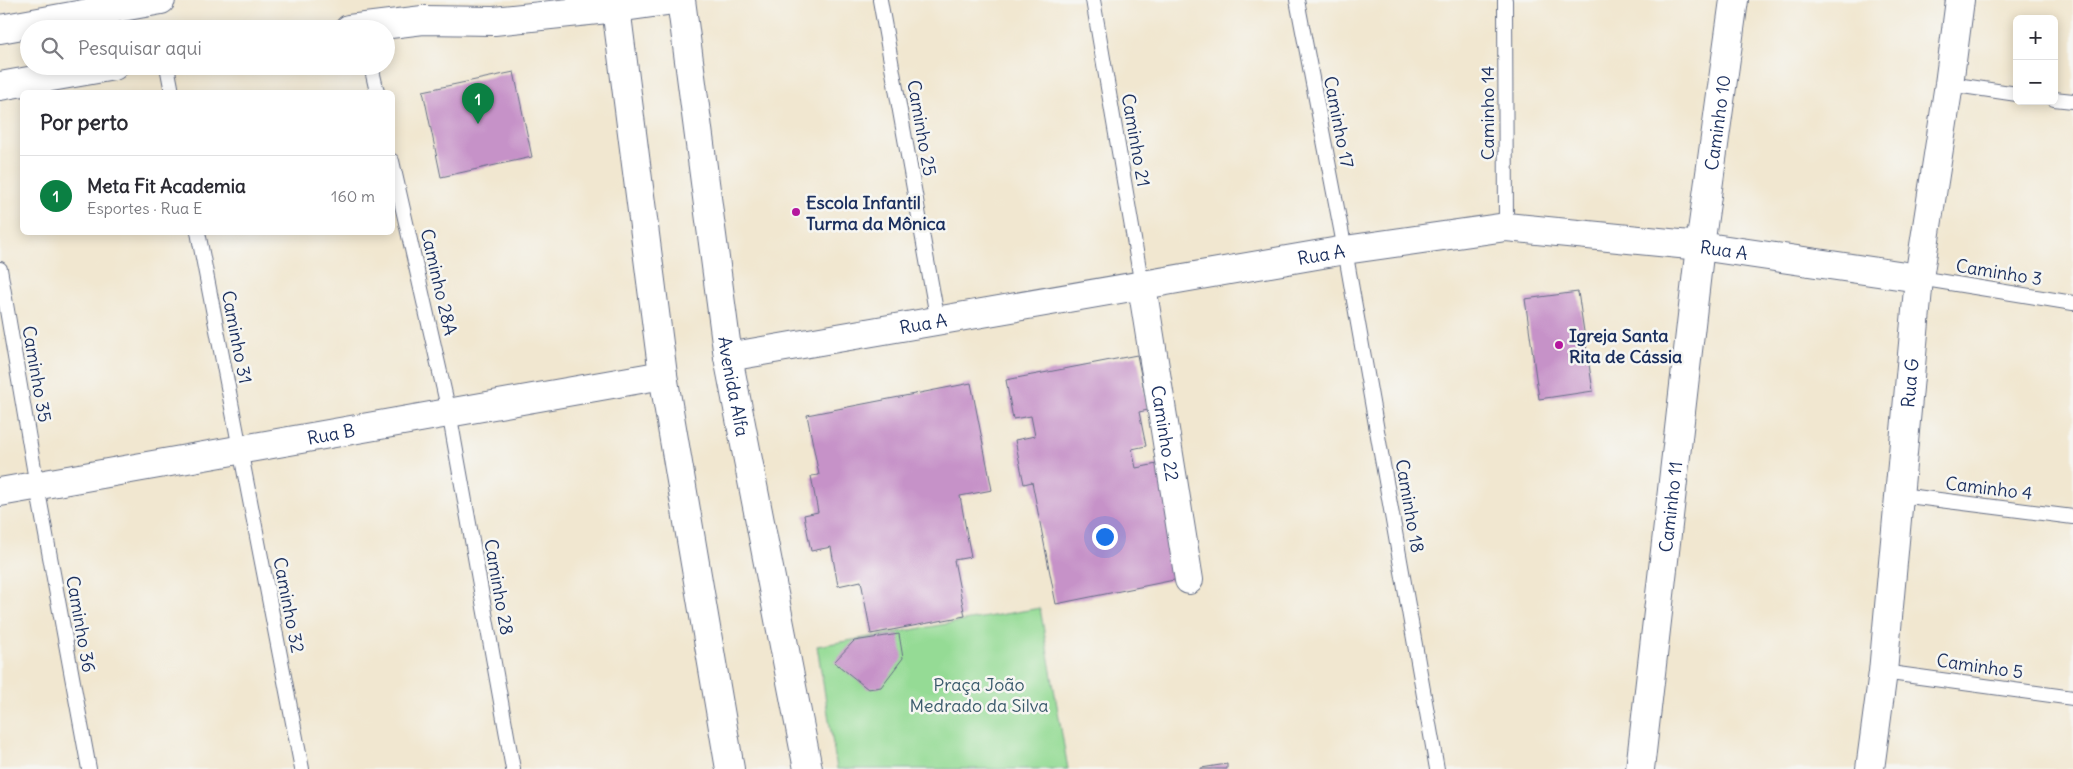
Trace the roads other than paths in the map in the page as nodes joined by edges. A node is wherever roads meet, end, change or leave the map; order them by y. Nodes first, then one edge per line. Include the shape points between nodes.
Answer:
1 (161, 0) edge
2 (674, 0) edge
3 (681, 0) edge
4 (880, 0) edge
5 (1093, 0) edge
6 (1297, 0) edge
7 (1505, 0) edge
8 (1734, 0) edge
9 (1960, 0) edge
10 (616, 4) edge
11 (50, 20) edge
12 (395, 23) edge
13 (20, 25) edge
14 (0, 29) edge
15 (63, 75) edge
16 (169, 75) edge
17 (373, 75) edge
18 (1949, 84) junction
19 (0, 86) edge
20 (172, 90) edge
21 (377, 90) edge
22 (2013, 93) edge
23 (2058, 100) edge
24 (2073, 102) edge
25 (395, 174) edge
26 (1506, 227) junction
27 (199, 235) edge
28 (1700, 246) junction
29 (1345, 250) junction
30 (0, 269) edge
31 (1919, 278) junction
32 (1142, 286) junction
33 (2073, 303) edge
34 (938, 322) junction
35 (728, 357) junction
36 (663, 375) junction
37 (449, 412) junction
38 (239, 448) junction
39 (37, 486) junction
40 (0, 492) edge
41 (1900, 495) junction
42 (2073, 517) edge
43 (1189, 580) dead end
44 (1883, 672) junction
45 (2073, 698) edge
46 (89, 769) edge
47 (302, 769) edge
48 (513, 769) edge
49 (730, 769) edge
50 (808, 769) edge
51 (1437, 769) edge
52 (1640, 769) edge
53 (1870, 769) edge

1 - 11 street
2 - 10 street
3 - 35 street, Avenida Alfa
4 - 34 lane, Caminho 25
5 - 32 lane, Caminho 21
6 - 29 lane, Caminho 17
7 - 26 lane, Caminho 14
8 - 28 street, Caminho 10
9 - 18 street, Rua G
10 - 12 street via 494,20
10 - 36 street
13 - 14 street
15 - 19 street
16 - 20 lane
17 - 21 lane
18 - 22 lane
18 - 31 street, Rua G
23 - 24 lane
25 - 37 lane, Caminho 28A
26 - 28 street, Rua A
26 - 29 street, Rua A
27 - 38 lane, Caminho 31
28 - 31 street, Rua A
28 - 52 street, Caminho 11
29 - 32 street, Rua A
29 - 51 lane, Caminho 18
30 - 39 lane, Caminho 35
31 - 33 lane, Caminho 3
31 - 41 street, Rua G
32 - 34 street, Rua A
32 - 43 street, Caminho 22
34 - 35 street, Rua A
35 - 50 street, Avenida Alfa
36 - 37 street, Rua B
36 - 49 street
37 - 38 street, Rua B
37 - 48 lane, Caminho 28
38 - 39 street, Rua B
38 - 47 lane, Caminho 32
39 - 40 street, Rua B
39 - 46 lane, Caminho 36
41 - 42 lane, Caminho 4
41 - 44 street, Rua G
44 - 45 lane, Caminho 5
44 - 53 street, Rua G

